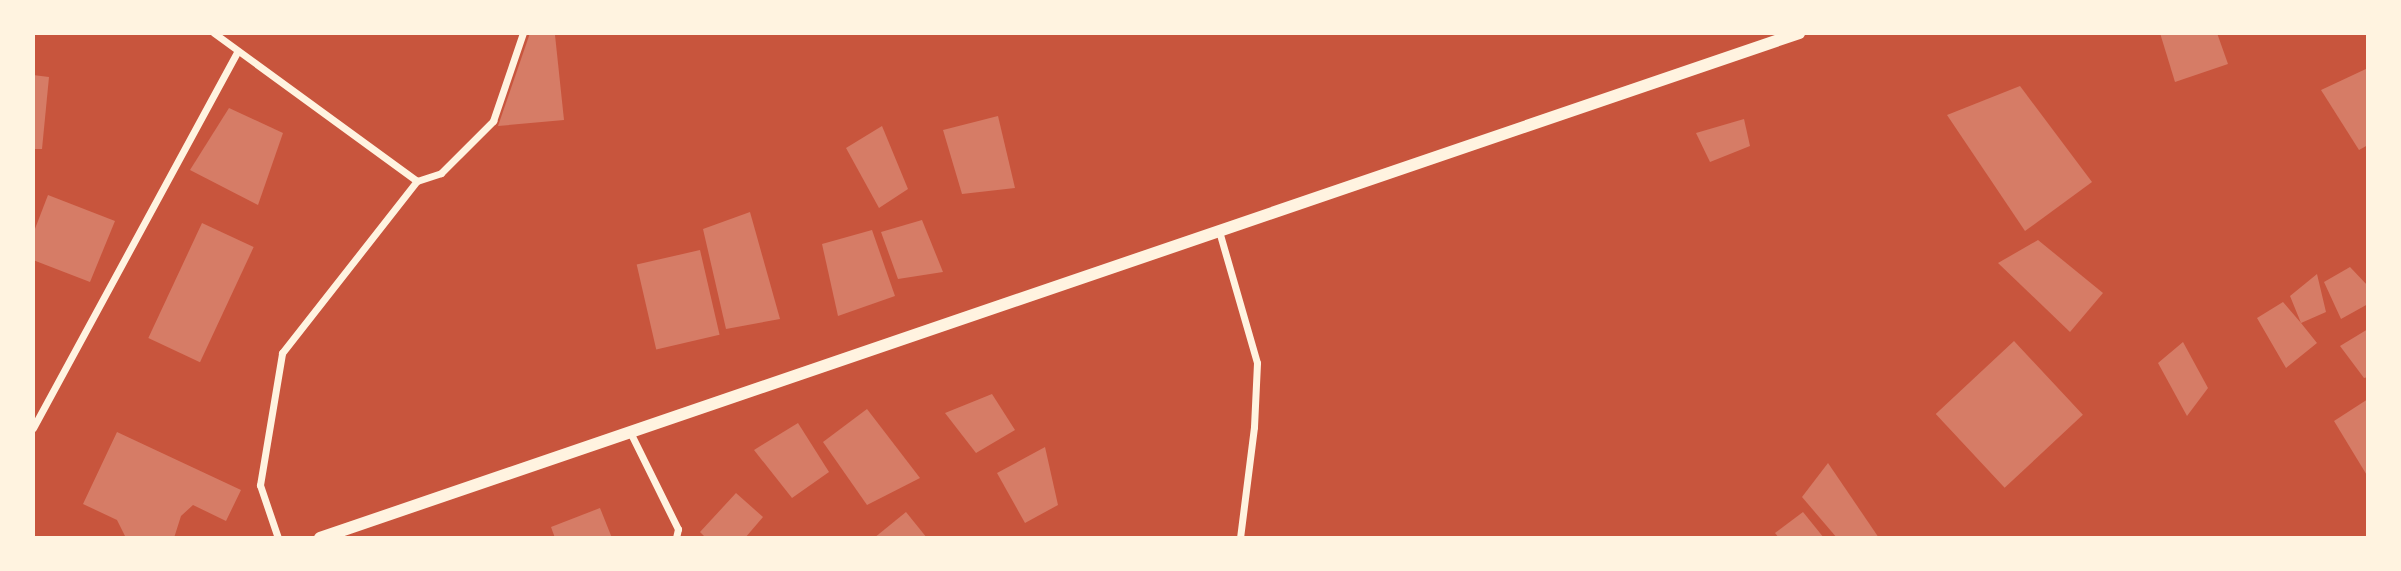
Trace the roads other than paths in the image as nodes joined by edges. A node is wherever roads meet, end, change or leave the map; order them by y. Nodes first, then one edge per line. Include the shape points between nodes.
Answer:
1 (214, 33) edge
2 (523, 33) edge
3 (1799, 33) edge
4 (238, 51) junction
5 (417, 181) junction
6 (1219, 231) junction
7 (33, 428) edge
8 (631, 434) junction
9 (278, 538) edge
10 (320, 538) edge
11 (676, 538) edge
12 (1240, 538) edge

1 - 4 street
2 - 5 street via 493,121 441,173
3 - 6 street
4 - 5 street
4 - 7 street
5 - 9 street via 282,354 260,485
6 - 8 street
6 - 12 street via 1257,363
8 - 10 street
8 - 11 street via 678,528

